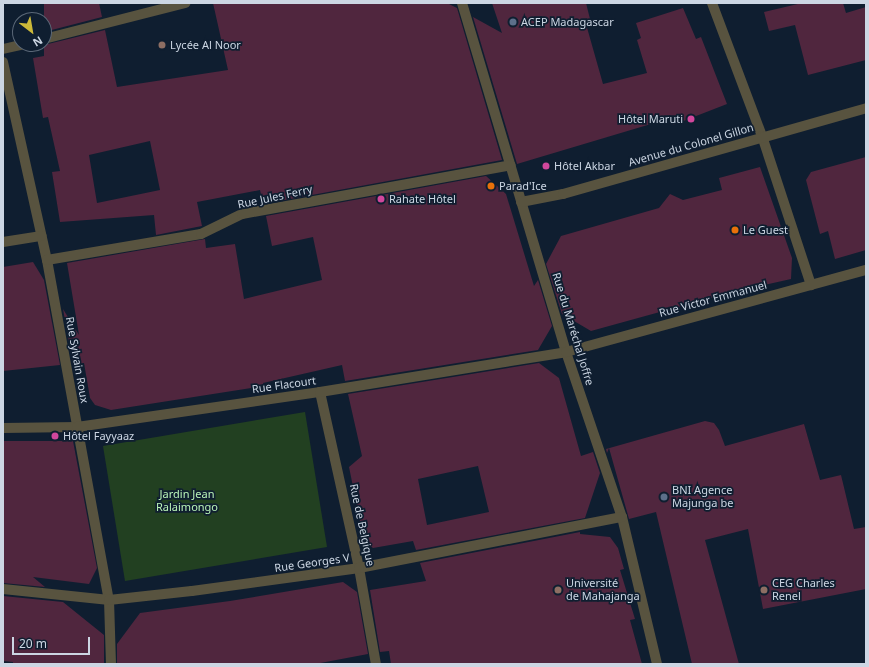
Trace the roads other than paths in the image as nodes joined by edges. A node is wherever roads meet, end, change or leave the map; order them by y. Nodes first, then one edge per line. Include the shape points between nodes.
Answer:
1 (185, 3) edge
2 (462, 3) edge
3 (712, 3) edge
4 (52, 37) edge
5 (3, 62) edge
6 (866, 108) edge
7 (762, 136) junction
8 (511, 165) junction
9 (522, 202) junction
10 (42, 236) junction
11 (3, 242) edge
12 (47, 260) junction
13 (866, 270) edge
14 (811, 285) junction
15 (566, 352) junction
16 (320, 392) junction
17 (77, 427) junction
18 (3, 428) edge
19 (622, 518) junction
20 (359, 568) junction
21 (3, 589) edge
22 (109, 600) junction
23 (111, 664) edge
24 (376, 664) edge
25 (657, 664) edge

1 - 4 street
2 - 8 street, Rue du Maréchal Joffre
3 - 7 street
5 - 10 street, Rue Sylvain Roux
6 - 7 street, Avenue du Colonel Gillon
7 - 9 street, Avenue du Colonel Gillon via 563,194
7 - 14 street
8 - 9 street, Rue du Maréchal Joffre
8 - 12 street, Rue Jules Ferry via 242,214 201,234
9 - 15 street, Rue du Maréchal Joffre
10 - 11 street
10 - 12 street, Rue Sylvain Roux
12 - 17 street, Rue Sylvain Roux
13 - 14 street, Rue Victor Emmanuel
14 - 15 street, Rue Victor Emmanuel
15 - 16 street, Rue Flacourt
15 - 19 street, Rue du Maréchal Joffre
16 - 17 street, Rue Flacourt
16 - 20 street, Rue de Belgique
17 - 18 street, Rue Flacourt
17 - 22 street, Rue Sylvain Roux
19 - 20 street, Rue Georges V
19 - 25 street, Rue du Maréchal Joffre
20 - 22 street, Rue Georges V
20 - 24 street, Rue de Belgique
21 - 22 street, Rue Georges V
22 - 23 street, Rue Sylvain Roux

